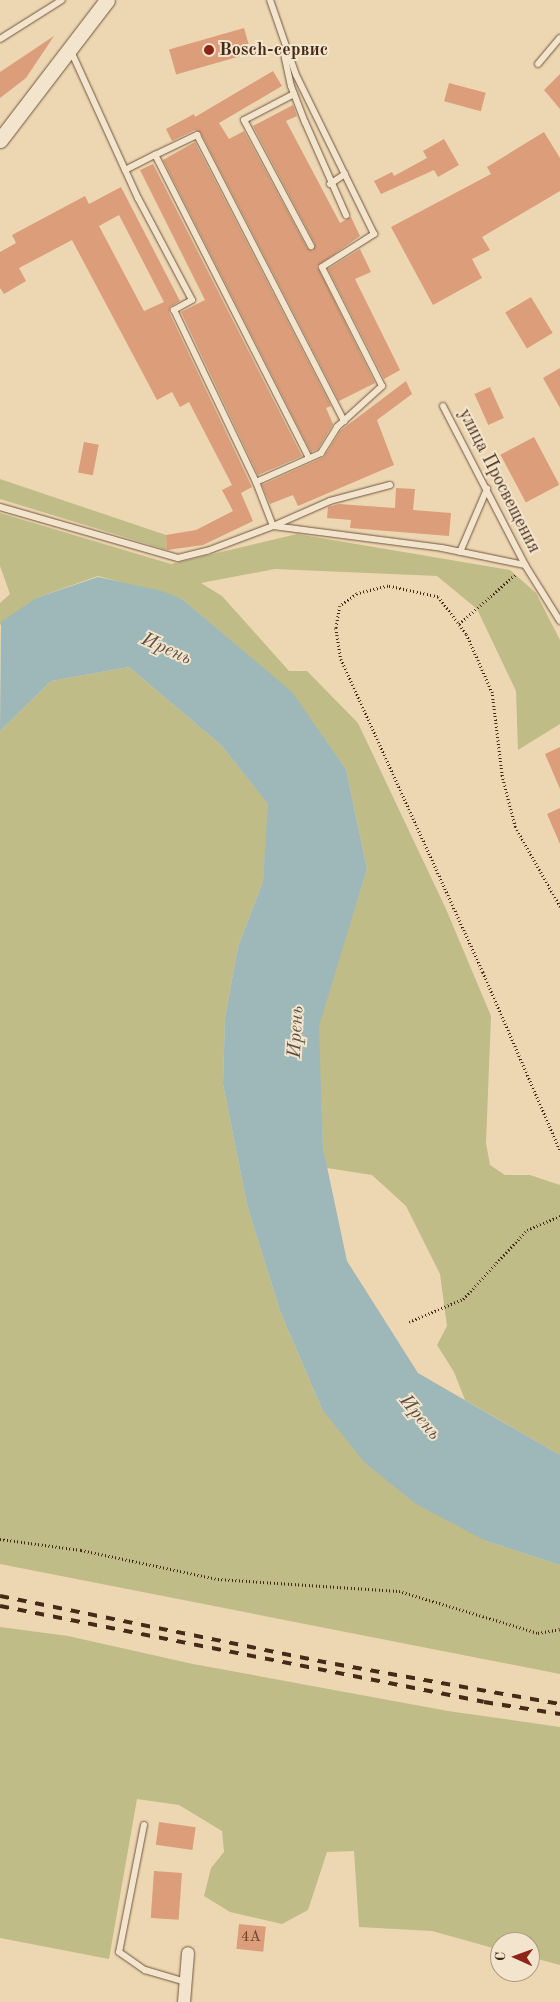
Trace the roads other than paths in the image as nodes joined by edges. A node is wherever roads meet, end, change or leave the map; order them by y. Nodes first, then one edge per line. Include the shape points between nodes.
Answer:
1 (62, 0) edge
2 (106, 0) edge
3 (270, 0) edge
4 (278, 23) junction
5 (560, 38) edge
6 (0, 39) edge
7 (70, 48) junction
8 (538, 64) dead end
9 (294, 94) junction
10 (316, 116) junction
11 (305, 122) junction
12 (0, 140) edge
13 (155, 155) junction
14 (125, 170) junction
15 (344, 174) junction
16 (330, 184) junction
17 (346, 216) dead end
18 (310, 246) dead end
19 (443, 406) dead end
20 (344, 421) junction
21 (309, 458) junction
22 (256, 482) junction
23 (390, 486) dead end
24 (487, 489) junction
25 (0, 506) edge
26 (273, 526) junction
27 (460, 552) junction
28 (525, 566) junction
29 (560, 621) edge
30 (144, 1825) dead end
31 (188, 1953) dead end
32 (186, 1982) junction
33 (184, 2002) edge

1 - 6 lane
2 - 7 street
3 - 4 lane
4 - 9 lane
4 - 10 lane via 296,76
5 - 8 lane
7 - 12 street
7 - 14 lane
9 - 11 lane
9 - 18 lane via 244,120
10 - 11 lane
10 - 15 lane
11 - 16 lane
13 - 14 lane
13 - 20 lane via 197,135
13 - 21 lane
14 - 22 lane via 192,300 174,310
15 - 16 lane
15 - 20 lane via 374,234 322,267 382,386
16 - 17 lane
19 - 24 lane, улица Просвещения
20 - 21 lane via 321,453
21 - 22 lane
22 - 26 lane
23 - 26 lane via 330,501
24 - 27 lane
24 - 28 lane, улица Просвещения
25 - 26 lane via 178,558 207,551
26 - 27 lane
27 - 28 lane
28 - 29 lane, улица Просвещения
30 - 32 lane via 119,1952 145,1970
31 - 32 street
32 - 33 street

